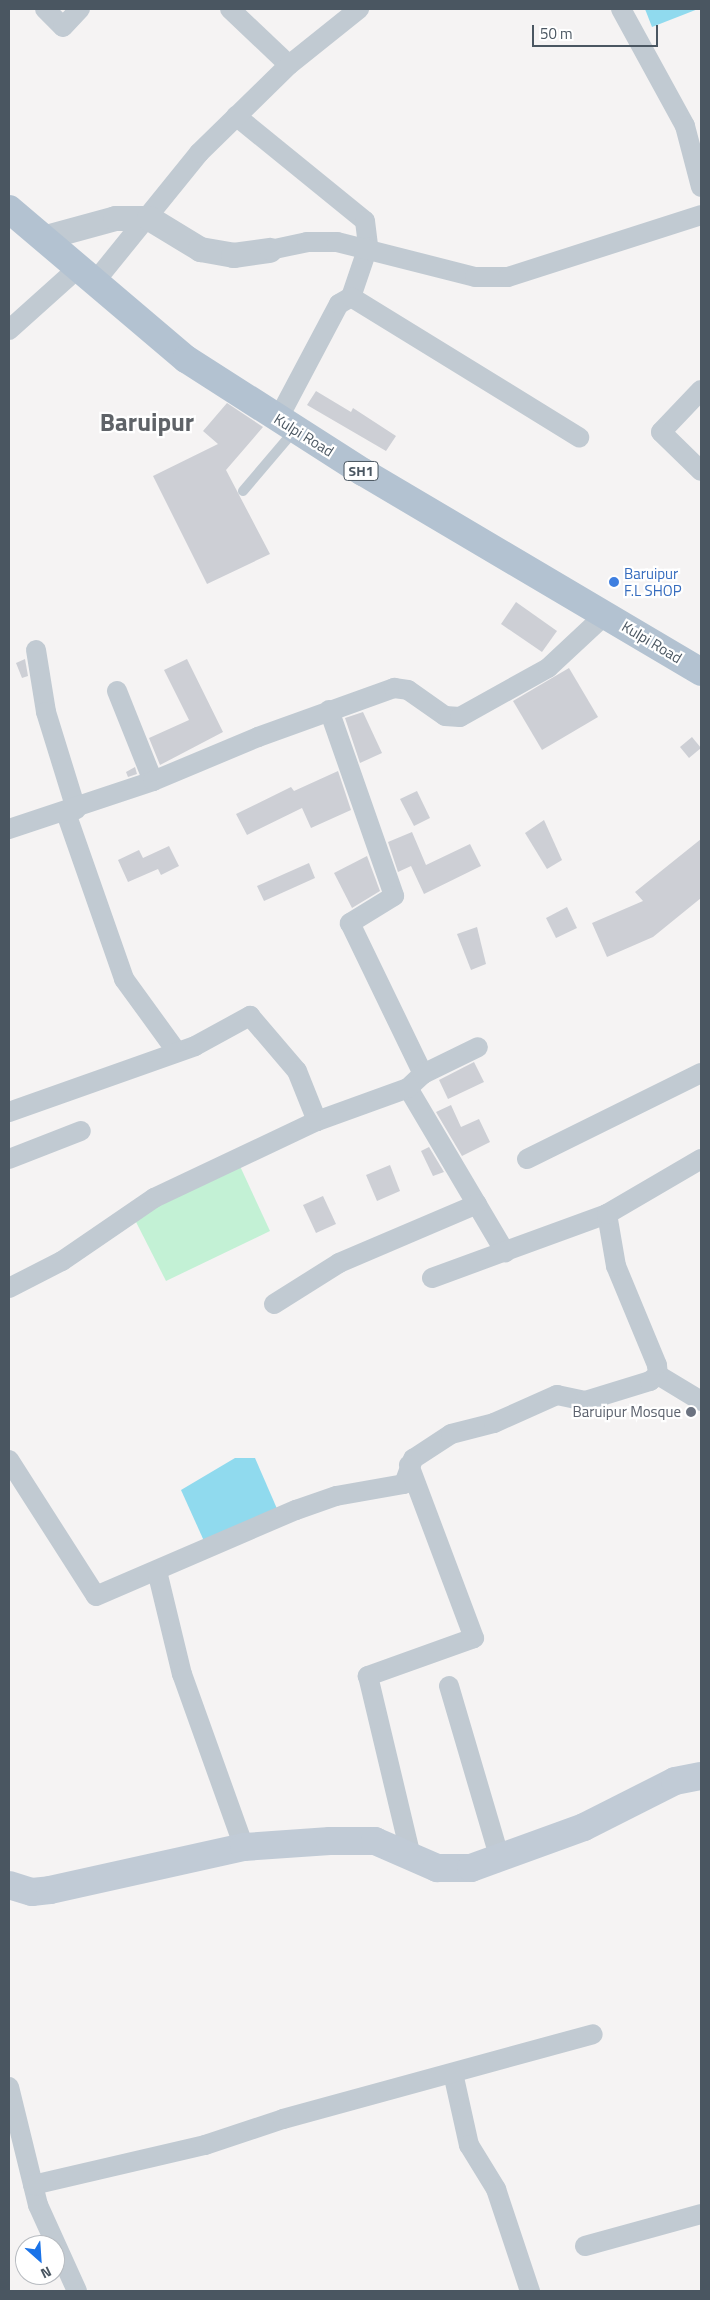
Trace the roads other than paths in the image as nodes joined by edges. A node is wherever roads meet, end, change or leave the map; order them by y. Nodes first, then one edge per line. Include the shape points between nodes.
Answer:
1 (45, 9) edge
2 (80, 9) edge
3 (230, 9) edge
4 (359, 9) edge
5 (622, 9) edge
6 (289, 65) junction
7 (236, 116) junction
8 (701, 187) edge
9 (9, 209) edge
10 (701, 215) edge
11 (149, 218) junction
12 (42, 238) junction
13 (270, 250) joint
14 (85, 276) junction
15 (351, 297) junction
16 (9, 330) edge
17 (701, 390) edge
18 (291, 424) junction
19 (579, 437) dead end
20 (701, 470) edge
21 (243, 491) dead end
22 (606, 614) junction
23 (36, 650) dead end
24 (701, 672) edge
25 (117, 692) dead end
26 (329, 710) junction
27 (153, 781) junction
28 (71, 811) junction
29 (9, 829) edge
30 (478, 1047) dead end
31 (177, 1052) junction
32 (701, 1073) edge
33 (423, 1074) junction
34 (408, 1088) junction
35 (9, 1112) edge
36 (317, 1122) junction
37 (81, 1131) dead end
38 (528, 1158) dead end
39 (9, 1159) edge
40 (701, 1159) edge
41 (477, 1204) junction
42 (607, 1214) junction
43 (505, 1252) junction
44 (432, 1278) dead end
45 (9, 1288) edge
46 (274, 1304) dead end
47 (658, 1375) junction
48 (701, 1401) edge
49 (9, 1460) edge
50 (409, 1465) junction
51 (157, 1571) junction
52 (449, 1686) dead end
53 (701, 1776) edge
54 (244, 1848) junction
55 (411, 1856) junction
56 (500, 1859) junction
57 (10, 1888) edge
58 (593, 2034) dead end
59 (453, 2073) junction
60 (9, 2087) edge
61 (33, 2185) junction
62 (701, 2214) edge
63 (585, 2246) dead end
64 (77, 2291) edge
65 (530, 2291) edge

1 - 2 street via 63,27
3 - 6 street
4 - 6 street
5 - 8 street via 685,126
6 - 7 street
7 - 11 street via 199,153
7 - 15 street via 365,221 368,247
9 - 12 main road, Kulpi Road / SH1
10 - 13 street, bridge via 508,277 475,277 337,242 307,242
11 - 12 street via 115,218
11 - 13 street via 200,249 233,256
11 - 14 street
12 - 14 main road, Kulpi Road / SH1
14 - 16 street
14 - 18 main road, Kulpi Road / SH1 via 151,334
15 - 18 street via 339,304
15 - 19 street
17 - 20 street via 661,432
18 - 21 lane
18 - 22 main road, Kulpi Road / SH1
22 - 24 main road, Kulpi Road / SH1
22 - 26 street via 548,668 460,717 445,716 428,701 394,688
23 - 28 street via 46,712
25 - 27 street
26 - 27 street
26 - 33 street via 394,896 350,923
27 - 28 street
28 - 29 street
28 - 31 street via 122,973
30 - 33 street
31 - 35 street
31 - 36 street via 250,1016 297,1071
32 - 38 street
33 - 34 street
34 - 36 street
34 - 41 street
36 - 45 street via 154,1198 62,1261
37 - 39 street
40 - 42 street
41 - 43 street
41 - 46 street via 339,1263
42 - 43 street
42 - 47 street via 616,1266
43 - 44 street
47 - 48 street
47 - 50 street via 635,1388 585,1401 557,1395 494,1423 450,1434
49 - 51 street via 96,1596
50 - 51 street via 407,1480 397,1487 313,1504
50 - 55 street via 474,1638 368,1676
51 - 54 street via 182,1674
52 - 56 street
53 - 56 main road via 675,1781 584,1827
54 - 55 main road via 375,1841
54 - 57 main road via 70,1887 32,1892
55 - 56 main road via 437,1868 454,1870
58 - 59 street
59 - 61 street via 205,2145
59 - 65 street via 469,2146 496,2189
60 - 61 street
61 - 64 street
62 - 63 street

